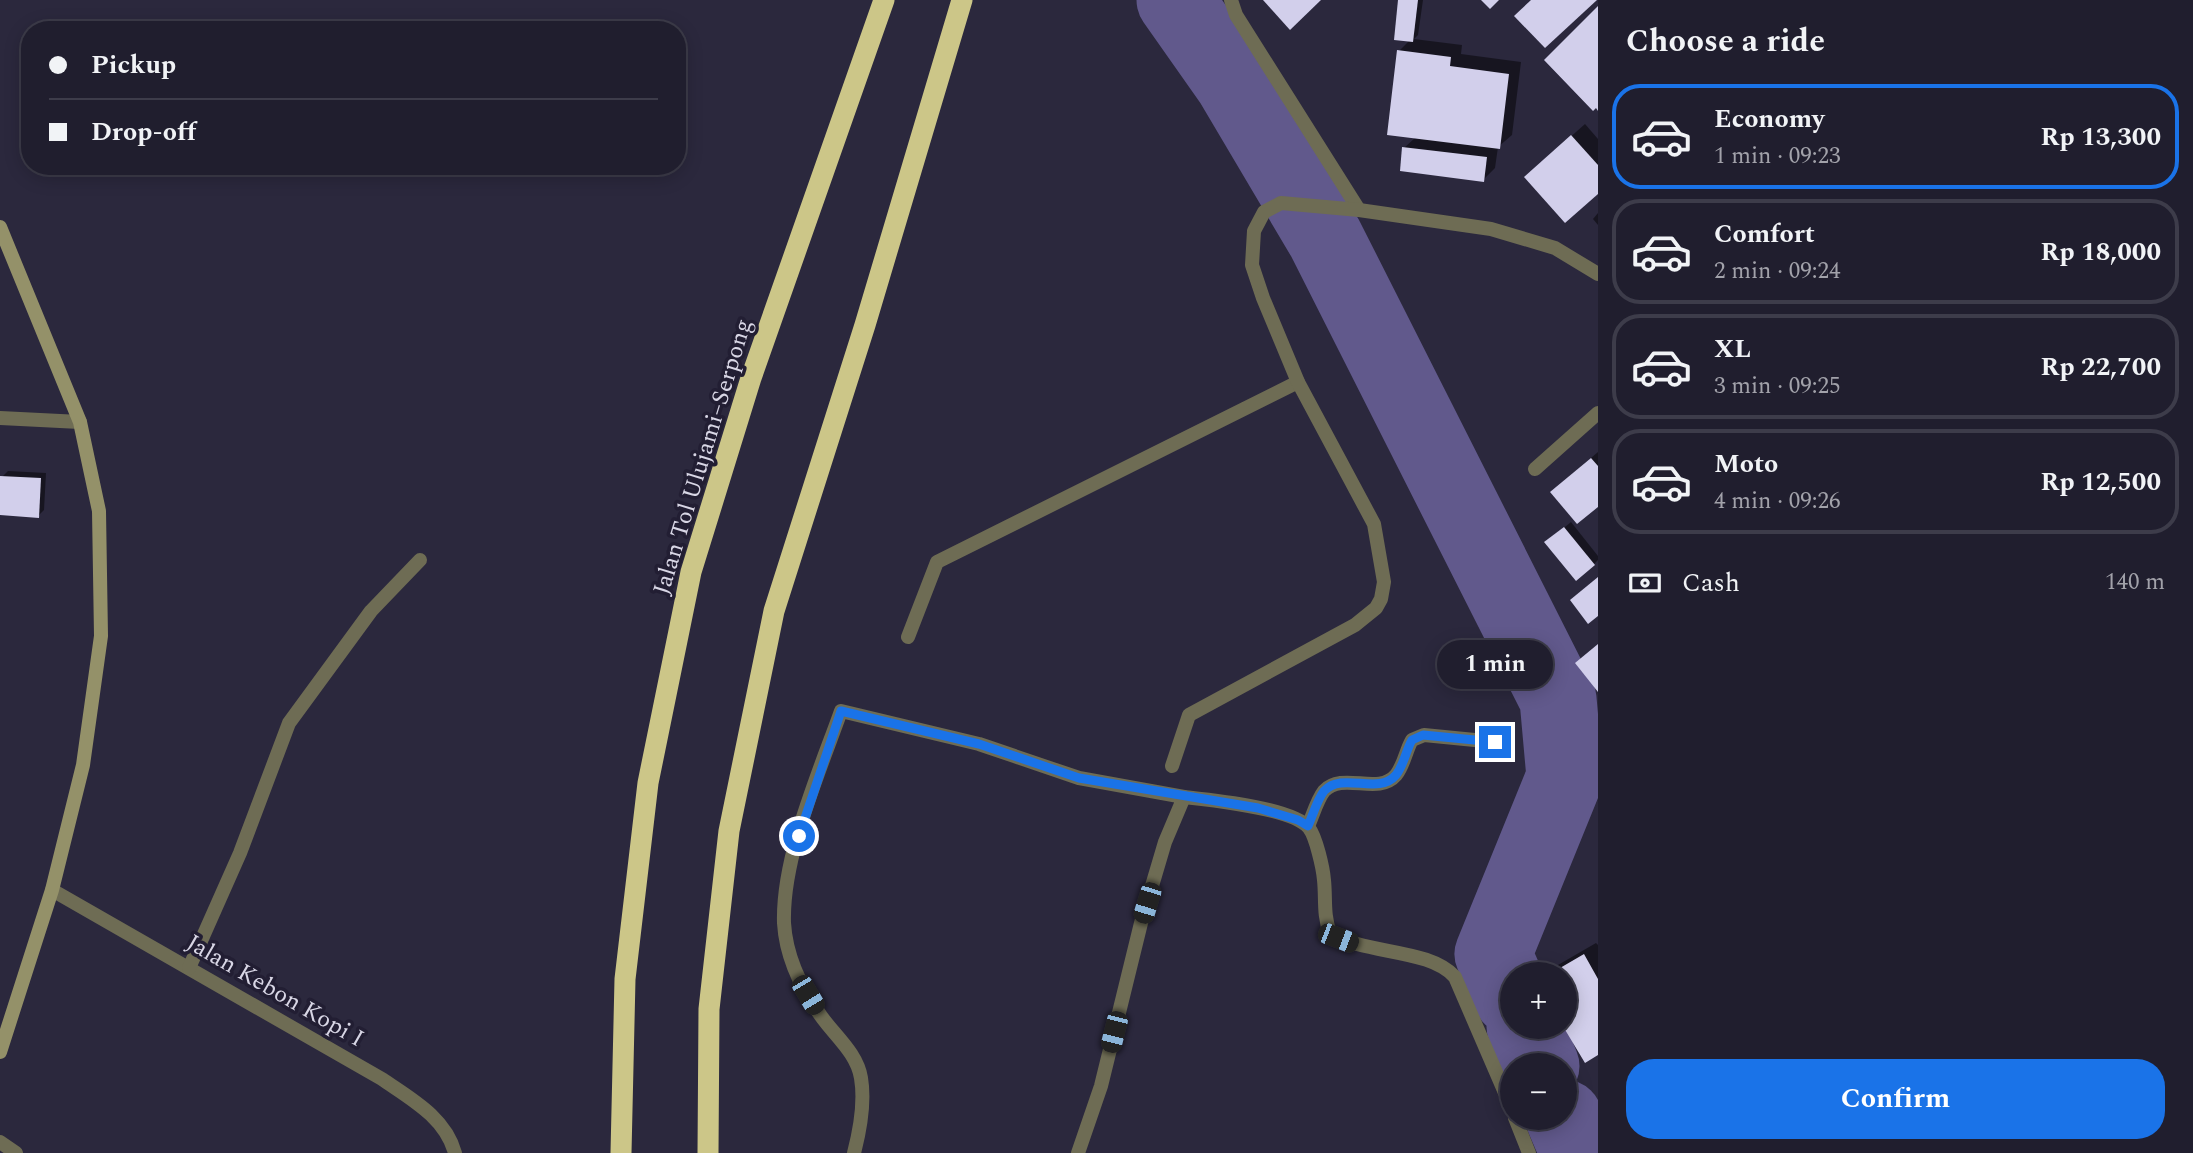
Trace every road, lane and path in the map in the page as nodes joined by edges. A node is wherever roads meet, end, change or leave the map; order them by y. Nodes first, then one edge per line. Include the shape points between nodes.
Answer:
1 (884, 0) edge
2 (962, 0) edge
3 (1231, 0) edge
4 (1359, 210) junction
5 (0, 227) edge
6 (1598, 274) edge
7 (1298, 382) junction
8 (1598, 413) edge
9 (0, 418) edge
10 (80, 422) junction
11 (1535, 469) dead end
12 (420, 560) dead end
13 (908, 637) dead end
14 (1495, 742) dead end
15 (1172, 766) dead end
16 (1184, 796) junction
17 (1308, 826) junction
18 (52, 890) junction
19 (189, 968) junction
20 (0, 1052) edge
21 (1500, 1081) edge
22 (1520, 1130) edge
23 (0, 1142) edge
24 (16, 1153) edge
25 (455, 1153) edge
26 (621, 1153) edge
27 (708, 1153) edge
28 (854, 1153) edge
29 (1078, 1153) edge
30 (1529, 1153) edge

1 - 26 highway, Jalan Tol Ulujami–Serpong via 751,378 691,572 648,783 637,874 625,979
2 - 27 highway via 774,611 729,831 709,1009
3 - 4 street via 1236,15
4 - 6 street via 1491,229 1555,248
4 - 7 street via 1281,203 1264,212 1254,231 1252,265
5 - 10 main road
7 - 13 street via 937,562
7 - 15 street via 1374,524 1384,582 1381,599 1377,608 1355,625 1189,715
8 - 11 street
9 - 10 street
10 - 18 main road via 99,511 101,636 83,765
12 - 19 street via 371,611 289,723 240,853
14 - 17 street via 1423,735 1412,740 1396,776 1384,782 1341,782 1329,787
16 - 17 street via 1258,808
16 - 28 street via 1079,778 979,744 841,711 789,874 785,923 795,973 821,1017 849,1050 861,1077
16 - 29 street via 1140,923 1101,1086
17 - 21 street via 1324,879 1324,915 1330,933 1358,946 1436,963 1448,970
18 - 19 street, Jalan Kebon Kopi I
18 - 20 main road
19 - 25 street, Jalan Kebon Kopi I via 427,1110 449,1135
22 - 30 street
23 - 24 street

